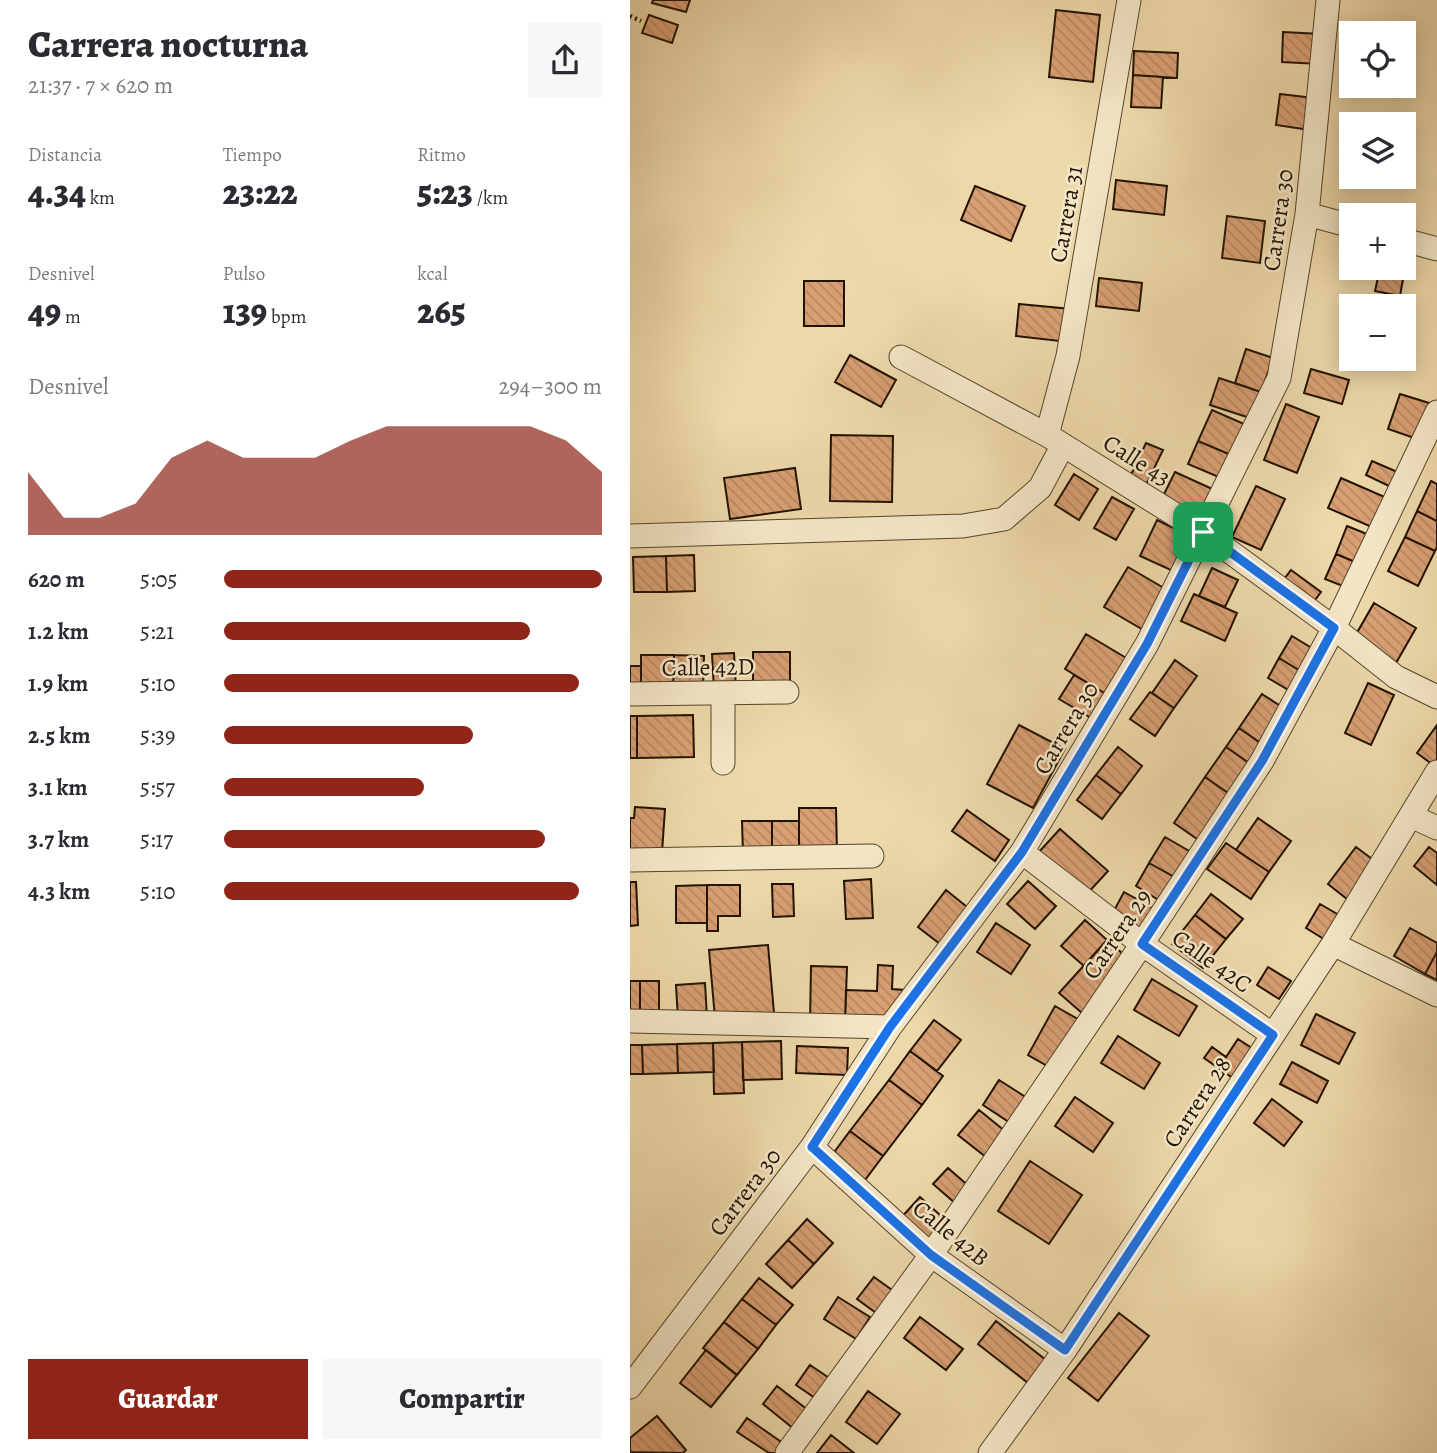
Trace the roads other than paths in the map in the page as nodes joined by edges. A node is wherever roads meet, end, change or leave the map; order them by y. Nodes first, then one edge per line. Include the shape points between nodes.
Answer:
1 (1129, 0) edge
2 (1328, 0) edge
3 (1307, 214) junction
4 (1339, 223) edge
5 (1416, 243) edge
6 (1437, 249) edge
7 (901, 357) dead end
8 (1437, 412) edge
9 (1055, 440) junction
10 (1203, 532) junction
11 (630, 536) edge
12 (1334, 628) junction
13 (787, 692) dead end
14 (723, 693) junction
15 (630, 694) edge
16 (1437, 697) edge
17 (723, 762) dead end
18 (1437, 772) edge
19 (1411, 816) junction
20 (1437, 828) edge
21 (1022, 852) junction
22 (872, 856) dead end
23 (630, 860) edge
24 (1142, 944) junction
25 (1333, 944) junction
26 (1437, 995) edge
27 (630, 1021) edge
28 (890, 1027) junction
29 (1273, 1035) junction
30 (812, 1147) junction
31 (931, 1255) junction
32 (1065, 1350) junction
33 (630, 1387) edge
34 (787, 1453) edge
35 (990, 1453) edge

1 - 9 street, Carrera 31
2 - 3 street, Carrera 30
3 - 4 street
3 - 10 street, Carrera 30 via 1279,378
5 - 6 street
7 - 9 street, Calle 43
8 - 12 street, Carrera 29
9 - 10 street, Calle 43
9 - 11 street, Carrera 31 via 1040,488 1004,519 963,526
10 - 12 street, Calle 43
10 - 21 street, Carrera 30 via 1147,644
12 - 16 street, Calle 43 via 1396,677
12 - 24 street, Carrera 29 via 1262,761
13 - 14 street, Calle 42D
14 - 15 street, Calle 42D
14 - 17 street
18 - 19 street, Carrera 28
19 - 20 street
19 - 25 street, Carrera 28
21 - 24 street, Calle 42C
21 - 28 street, Carrera 30
22 - 23 street
24 - 29 street, Calle 42C
24 - 31 street, Carrera 29
25 - 26 street
25 - 29 street, Carrera 28
27 - 28 street
28 - 30 street, Carrera 30
29 - 32 street, Carrera 28
30 - 31 street, Calle 42B
30 - 33 street, Carrera 30
31 - 32 street, Calle 42B
31 - 34 street, Carrera 29
32 - 35 street, Carrera 28

